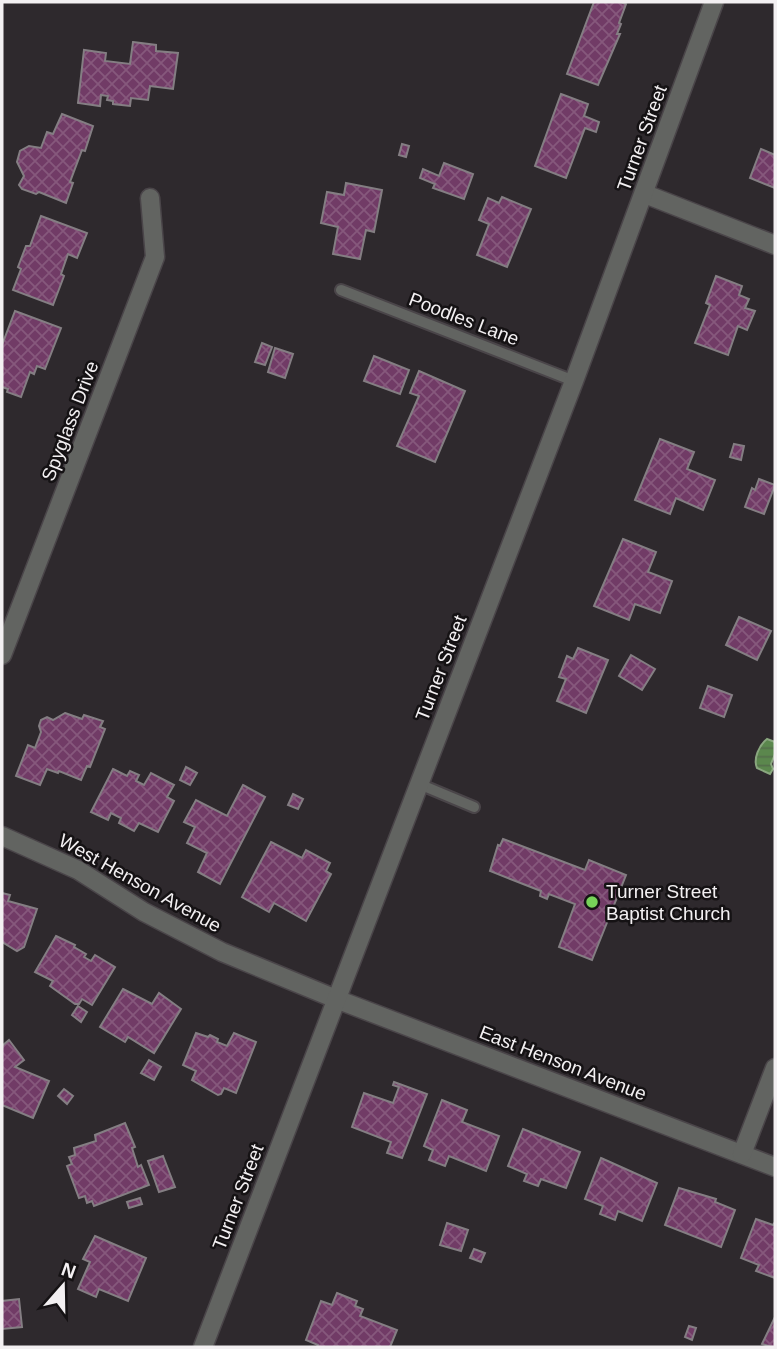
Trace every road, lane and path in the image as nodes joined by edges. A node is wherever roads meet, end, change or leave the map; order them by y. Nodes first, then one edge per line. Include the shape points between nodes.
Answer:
1 (714, 2) edge
2 (645, 194) junction
3 (150, 198) dead end
4 (775, 245) edge
5 (341, 290) dead end
6 (573, 381) junction
7 (2, 655) edge
8 (419, 784) junction
9 (474, 807) dead end
10 (2, 836) edge
11 (336, 999) junction
12 (775, 1068) edge
13 (742, 1154) junction
14 (775, 1167) edge
15 (203, 1347) edge

1 - 2 street, Turner Street
2 - 4 street
2 - 6 street, Turner Street
3 - 7 street, Spyglass Drive via 155,257
5 - 6 lane, Poodles Lane
6 - 8 street, Turner Street
8 - 9 lane
8 - 11 street, Turner Street
10 - 11 street, West Henson Avenue via 78,870 144,912 222,952
11 - 13 street, East Henson Avenue
11 - 15 street, Turner Street
12 - 13 street
13 - 14 street, East Henson Avenue

